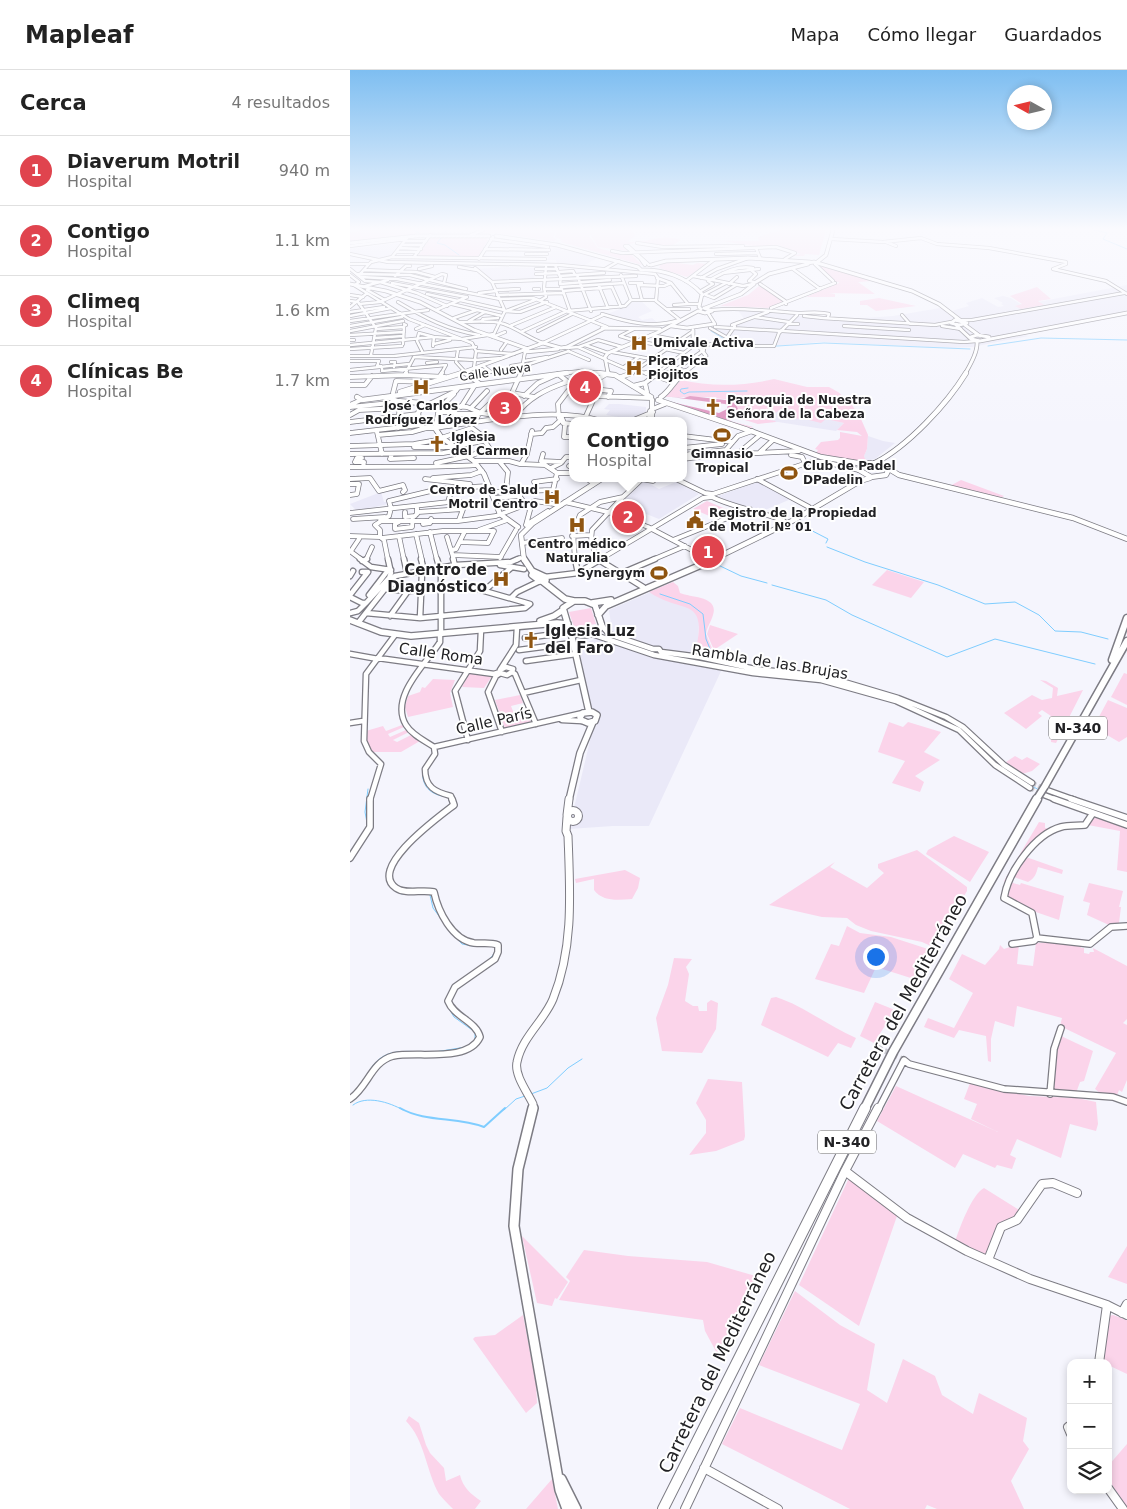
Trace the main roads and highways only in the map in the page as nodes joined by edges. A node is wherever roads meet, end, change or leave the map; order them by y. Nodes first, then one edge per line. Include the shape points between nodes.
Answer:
1 (406, 297) edge
2 (700, 297) edge
3 (702, 297) edge
4 (733, 297) edge
5 (739, 297) edge
6 (920, 297) edge
7 (925, 297) edge
8 (703, 312) junction
9 (1127, 313) edge
10 (961, 320) junction
11 (952, 321) junction
12 (966, 324) junction
13 (956, 325) junction
14 (710, 326) junction
15 (669, 327) junction
16 (687, 328) junction
17 (655, 329) junction
18 (693, 331) junction
19 (659, 332) junction
20 (983, 338) junction
21 (977, 344) junction
22 (553, 348) junction
23 (527, 351) junction
24 (503, 357) junction
25 (608, 373) junction
26 (373, 396) junction
27 (385, 396) junction
28 (360, 397) edge
29 (654, 398) junction
30 (350, 400) edge
31 (651, 417) edge
32 (874, 463) junction
33 (851, 464) junction
34 (865, 464) junction
35 (886, 467) junction
36 (859, 470) junction
37 (882, 476) junction
38 (872, 477) junction
39 (596, 482) edge
40 (522, 528) junction
41 (1127, 539) edge
42 (1127, 544) edge
43 (518, 565) junction
44 (556, 592) junction
45 (574, 601) junction
46 (592, 603) junction
47 (563, 609) junction
48 (598, 615) junction
49 (1127, 618) edge
50 (350, 620) edge
51 (568, 624) junction
52 (377, 630) junction
53 (570, 632) junction
54 (440, 633) junction
55 (589, 635) junction
56 (1127, 641) edge
57 (1127, 648) edge
58 (575, 653) junction
59 (1120, 655) junction
60 (1110, 670) junction
61 (585, 713) junction
62 (582, 722) junction
63 (593, 722) junction
64 (586, 735) junction
65 (569, 796) junction
66 (576, 812) junction
67 (567, 816) junction
68 (574, 820) junction
69 (568, 836) junction
70 (559, 1476) junction
71 (671, 1495) junction
72 (567, 1509) edge
73 (576, 1509) edge
74 (657, 1509) edge
75 (663, 1509) edge

1 - 23 main road
2 - 8 main road via 698,304
3 - 8 main road via 699,307
4 - 8 main road
5 - 8 main road
6 - 11 main road via 940,308
7 - 10 main road
8 - 14 main road
8 - 14 main road
8 - 15 main road
9 - 20 main road
10 - 11 main road
10 - 12 main road
11 - 13 main road
12 - 13 main road
12 - 20 main road
13 - 21 main road
14 - 16 main road
14 - 18 main road
15 - 16 main road
15 - 17 main road
15 - 19 main road
16 - 18 main road
17 - 19 main road
17 - 22 main road via 605,328 572,347
18 - 29 main road via 706,353 704,358 674,382 670,391
19 - 25 main road via 610,352 605,360
20 - 21 main road
20 - 21 main road
21 - 32 main road via 965,375 940,408 908,438
21 - 35 main road via 970,375 952,400 885,461
22 - 23 main road
22 - 23 main road via 543,343
23 - 24 main road
23 - 24 main road
24 - 26 main road via 431,382
25 - 27 main road, Calle Nueva via 558,374
25 - 29 main road, Calle Nueva via 621,377
26 - 27 main road
26 - 28 main road
27 - 28 main road
27 - 40 main road via 400,402 421,403 422,428 435,428 442,438 469,456 482,471 500,514
28 - 30 main road
29 - 31 main road via 657,403
29 - 33 main road, Calle Nueva via 799,451
32 - 34 main road
32 - 35 main road
33 - 34 main road
33 - 36 main road
34 - 36 main road
35 - 37 main road via 888,473
35 - 41 main road via 899,475 1073,518
36 - 38 main road
36 - 46 main road via 855,480 784,522 643,587 606,602
37 - 38 main road
37 - 42 main road via 1072,520
38 - 48 main road via 860,480 794,520 723,556 606,606
39 - 40 main road
40 - 43 main road
40 - 43 main road via 526,564
43 - 44 main road
44 - 45 main road
44 - 47 main road
45 - 46 main road
45 - 47 main road
46 - 48 main road
47 - 51 main road
47 - 54 main road via 540,621
48 - 55 main road via 602,626
49 - 60 highway
50 - 52 main road
51 - 53 main road
51 - 54 main road
52 - 54 main road
52 - 54 main road via 395,635
53 - 55 main road
53 - 58 main road via 569,644
55 - 58 main road via 576,644
56 - 59 highway, Carretera del Mediterráneo / N-340
57 - 59 highway
58 - 61 main road
59 - 60 highway, Carretera del Mediterráneo / N-340
60 - 71 highway, Carretera del Mediterráneo / N-340 via 1044,792 893,1052
61 - 62 main road via 580,717
61 - 63 main road via 597,715
62 - 63 main road
62 - 64 main road
63 - 64 main road
64 - 65 main road
65 - 66 main road
65 - 67 main road
66 - 67 main road
66 - 68 main road via 580,816
67 - 68 main road
67 - 69 main road
68 - 69 main road
69 - 70 main road via 571,908 562,972 552,1001 521,1047 516,1064 533,1104 533,1112 518,1169 514,1226
70 - 72 main road
70 - 73 main road
71 - 74 highway, Carretera del Mediterráneo / N-340
71 - 75 highway, Carretera del Mediterráneo / N-340

